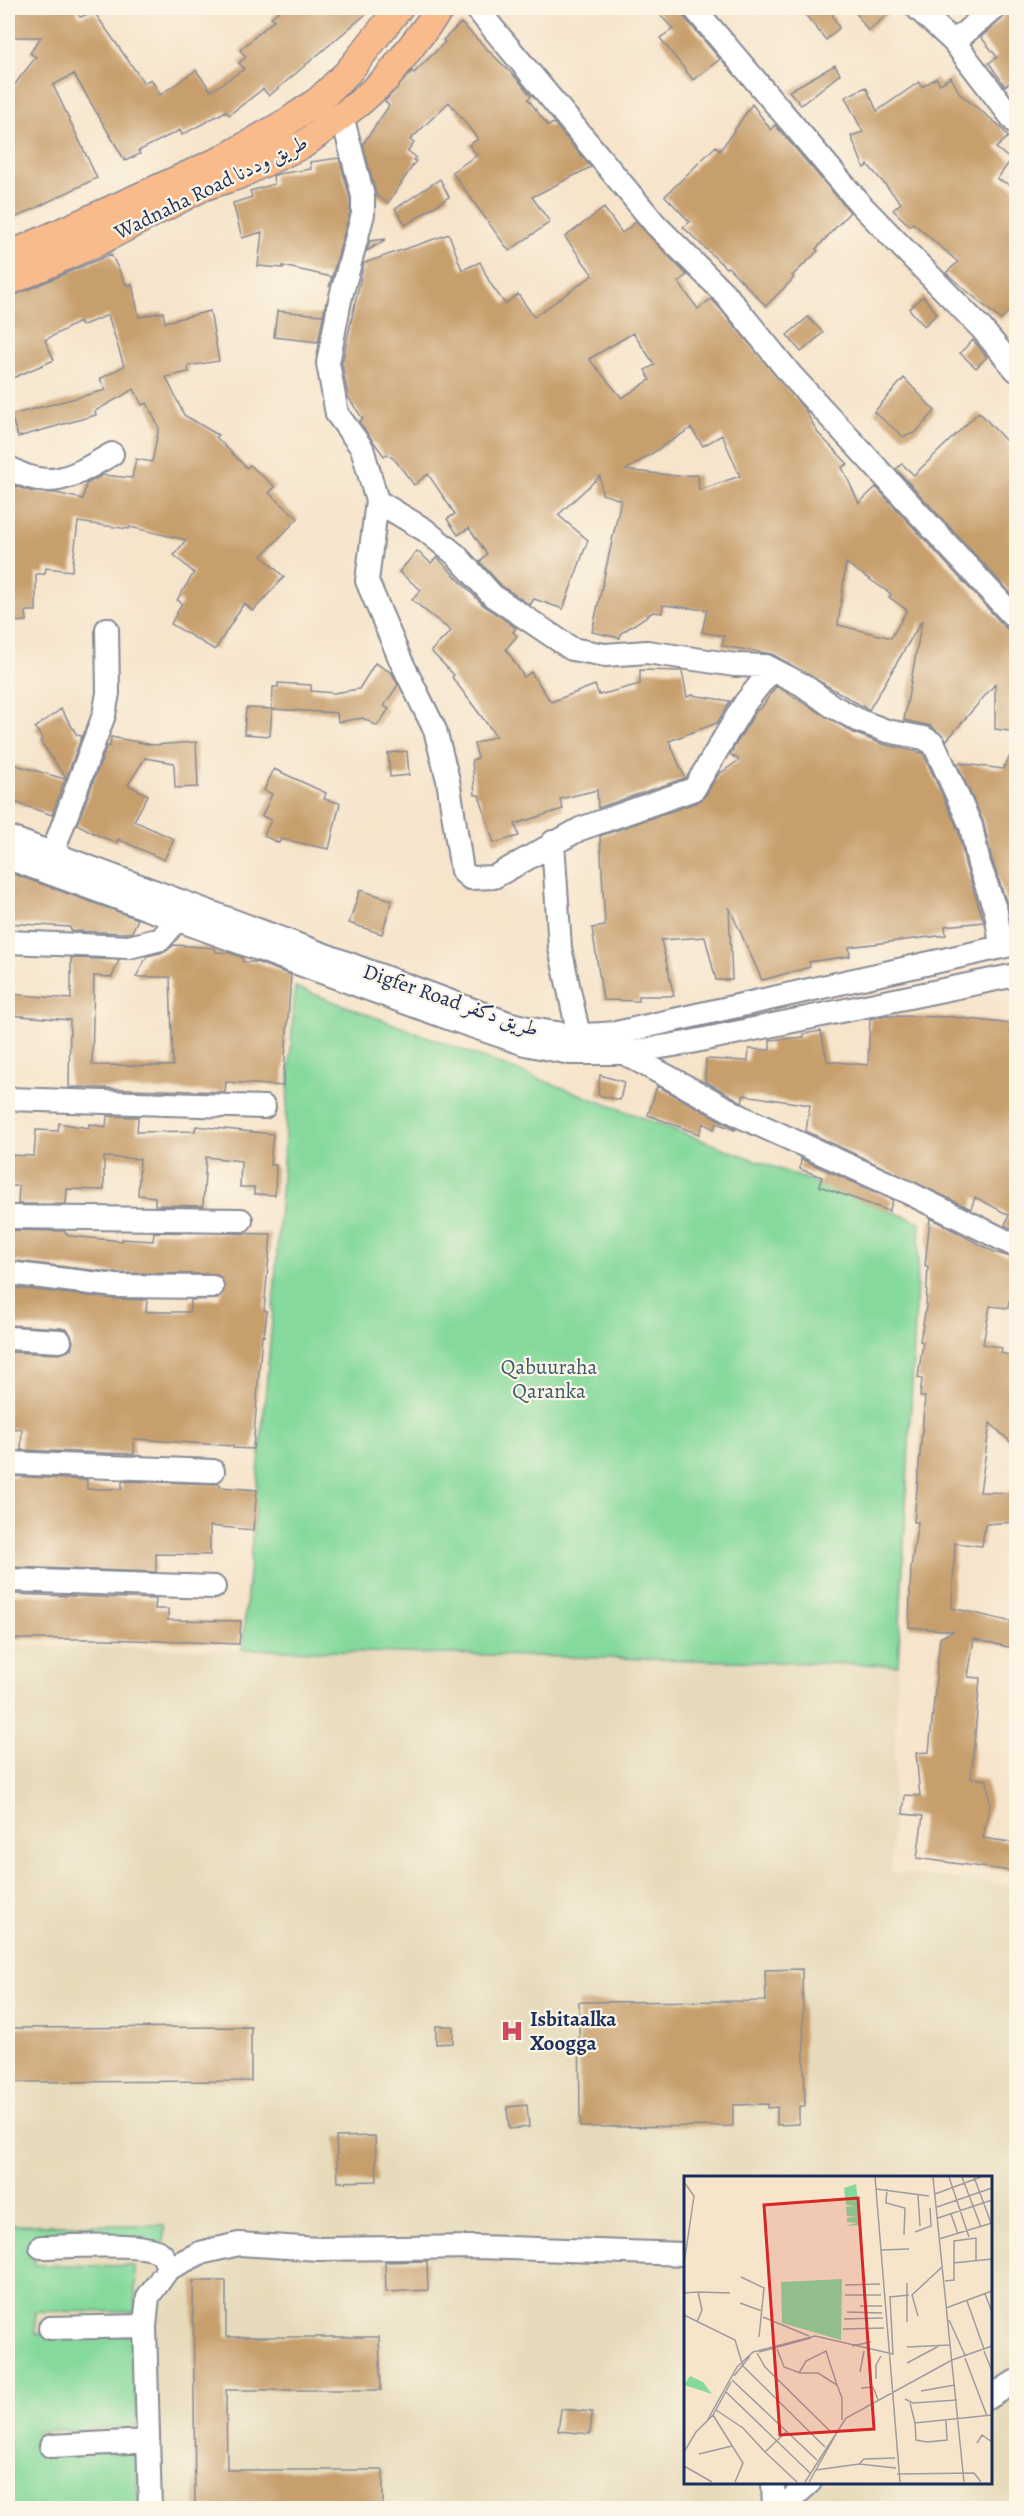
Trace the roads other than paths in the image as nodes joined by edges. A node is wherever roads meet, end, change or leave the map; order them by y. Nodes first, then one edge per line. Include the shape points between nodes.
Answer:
1 (399, 8) edge
2 (441, 8) edge
3 (476, 8) edge
4 (694, 8) edge
5 (917, 8) edge
6 (994, 8) edge
7 (954, 42) junction
8 (342, 116) junction
9 (1017, 123) edge
10 (8, 256) edge
11 (8, 282) edge
12 (1017, 370) edge
13 (112, 454) dead end
14 (8, 467) edge
15 (378, 501) junction
16 (1017, 619) edge
17 (107, 629) dead end
18 (772, 669) junction
19 (8, 837) edge
20 (553, 842) junction
21 (51, 854) junction
22 (8, 858) edge
23 (176, 921) junction
24 (8, 942) edge
25 (1009, 944) edge
26 (1017, 975) edge
27 (579, 1036) junction
28 (624, 1053) junction
29 (8, 1099) edge
30 (264, 1107) dead end
31 (8, 1217) edge
32 (241, 1220) dead end
33 (1017, 1246) edge
34 (8, 1273) edge
35 (212, 1287) dead end
36 (8, 1338) edge
37 (60, 1341) dead end
38 (8, 1463) edge
39 (213, 1471) dead end
40 (8, 1580) edge
41 (214, 1587) dead end
42 (41, 2247) dead end
43 (684, 2254) edge
44 (168, 2269) junction
45 (145, 2326) junction
46 (50, 2328) dead end
47 (1017, 2381) edge
48 (991, 2396) edge
49 (147, 2441) junction
50 (51, 2446) dead end
51 (773, 2483) edge
52 (808, 2483) edge
53 (150, 2508) edge
54 (774, 2508) edge
55 (782, 2508) edge

1 - 10 main road, Wadnaha Road طريق وددنا via 348,72 319,100 287,122 223,159
2 - 8 main road, Wadnaha Road طريق وددنا via 387,78
3 - 16 street via 656,225 728,296 791,375
4 - 12 street via 861,205
5 - 7 street
6 - 7 street
7 - 9 street
8 - 11 main road, Wadnaha Road طريق وددنا via 304,144 237,176 203,187 102,240
8 - 15 street via 363,196 363,214 328,363 337,414 362,448
13 - 14 street via 75,475 37,481
15 - 18 street via 426,530 456,555 493,597 572,650 604,655 646,652
15 - 20 street via 367,581 435,730 448,780 462,871 470,878 494,877
17 - 21 street via 108,693 104,716
18 - 20 street via 745,703 694,789
18 - 25 street via 860,721 934,744 971,826 979,864
19 - 21 street, Digfer Road طريق دكفر
20 - 27 street via 560,948
21 - 27 street, Digfer Road طريق دكفر via 508,1023 550,1034
22 - 23 street, Digfer Road طريق دكفر
23 - 24 street via 161,939 129,946
23 - 28 street, Digfer Road طريق دكفر via 525,1044 570,1053
25 - 27 street, Digfer Road طريق دكفر via 651,1026
26 - 28 street, Digfer Road طريق دكفر
28 - 33 street via 744,1118
29 - 30 street
31 - 32 street
34 - 35 street via 116,1286
36 - 37 street
38 - 39 street
40 - 41 street
42 - 44 street via 154,2249 163,2254
43 - 44 street via 477,2247 320,2249 239,2244 200,2253
44 - 45 street via 148,2297
45 - 46 street
45 - 49 street
47 - 48 street
49 - 50 street
49 - 53 street
51 - 54 street
52 - 55 street

